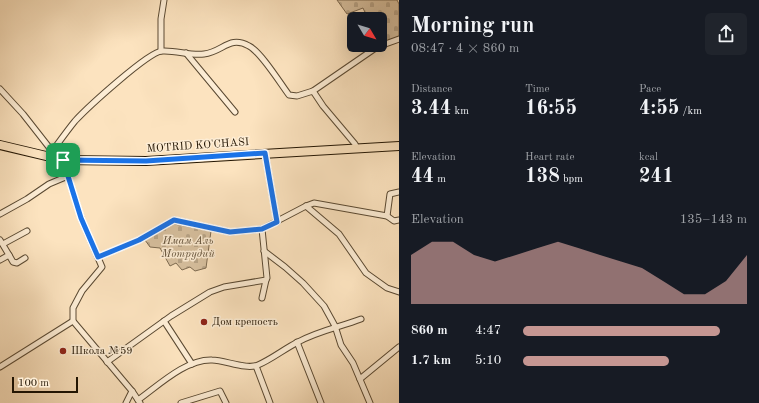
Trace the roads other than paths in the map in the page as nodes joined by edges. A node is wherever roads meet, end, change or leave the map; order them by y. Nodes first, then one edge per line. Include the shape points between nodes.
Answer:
1 (164, 0) edge
2 (399, 39) edge
3 (161, 51) junction
4 (186, 53) junction
5 (0, 89) edge
6 (313, 91) junction
7 (236, 112) dead end
8 (0, 145) edge
9 (399, 146) edge
10 (357, 149) junction
11 (265, 153) junction
12 (50, 154) junction
13 (63, 160) junction
14 (68, 176) junction
15 (399, 192) edge
16 (306, 206) junction
17 (0, 214) edge
18 (387, 216) junction
19 (399, 220) edge
20 (277, 222) junction
21 (262, 229) junction
22 (27, 231) dead end
23 (1, 242) edge
24 (264, 251) junction
25 (8, 255) junction
26 (98, 257) junction
27 (25, 258) dead end
28 (0, 260) edge
29 (266, 280) junction
30 (399, 292) edge
31 (262, 298) dead end
32 (361, 320) dead end
33 (73, 321) junction
34 (164, 321) junction
35 (335, 328) junction
36 (297, 342) junction
37 (399, 346) edge
38 (107, 362) junction
39 (192, 364) junction
40 (256, 366) junction
41 (0, 367) edge
42 (360, 380) junction
43 (132, 391) junction
44 (139, 401) edge
45 (126, 403) edge
46 (181, 403) edge
47 (226, 403) edge
48 (270, 403) edge
49 (321, 403) edge
50 (370, 403) edge

1 - 3 street
2 - 6 street via 377,47
3 - 4 street
3 - 12 street via 142,61 94,101
4 - 6 street via 203,55 231,42 237,42 250,46 257,52 289,95 297,96
4 - 7 street
5 - 12 street via 23,114
6 - 10 street
8 - 12 main road, MOTRID KO'CHASI
9 - 10 main road, MOTRID KO'CHASI
10 - 11 main road, MOTRID KO'CHASI
11 - 13 main road, MOTRID KO'CHASI via 146,161
11 - 20 street
12 - 13 main road, MOTRID KO'CHASI
13 - 14 street
14 - 17 street via 49,184
14 - 26 street via 81,218
15 - 18 street via 390,194
16 - 18 street via 314,203
16 - 20 street
16 - 30 street via 339,234 366,273 387,288
18 - 19 street via 394,221
20 - 21 street
21 - 24 street
21 - 26 street via 230,232 174,220 139,240
22 - 23 street
23 - 25 street
24 - 29 street
24 - 35 street via 303,283 324,306
25 - 27 street via 17,263
25 - 28 street
26 - 33 street via 102,267 73,308
29 - 31 street
29 - 34 street via 218,289
32 - 35 street
33 - 38 street
33 - 41 street
34 - 38 street
34 - 39 street
35 - 36 street
35 - 42 street
36 - 40 street
36 - 49 street
37 - 42 street
38 - 43 street
39 - 40 street via 198,361 223,360 239,365
39 - 44 street
40 - 48 street
42 - 50 street
43 - 44 street
43 - 45 street
46 - 47 street via 217,390 220,390

